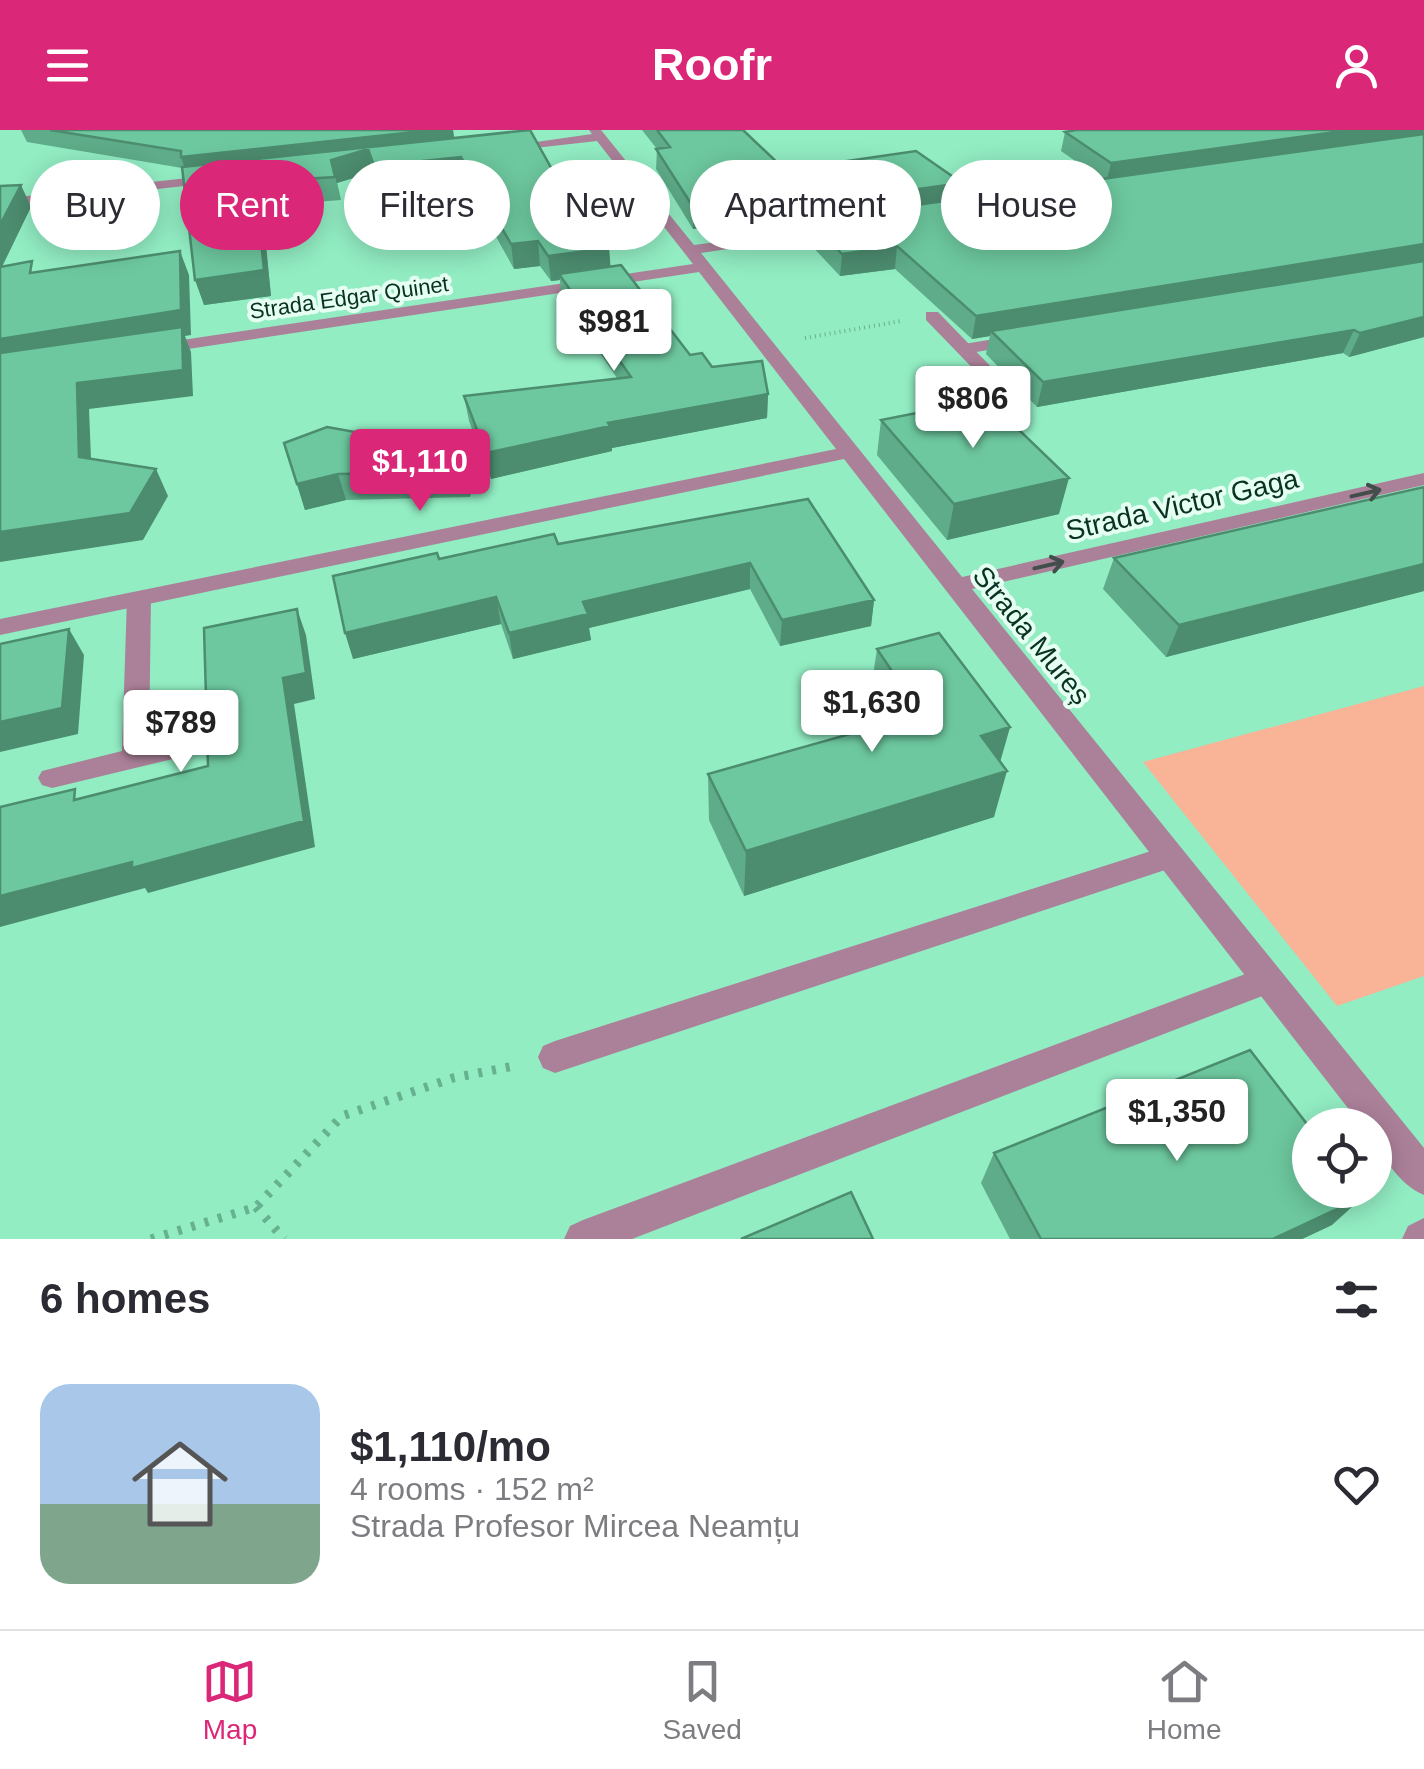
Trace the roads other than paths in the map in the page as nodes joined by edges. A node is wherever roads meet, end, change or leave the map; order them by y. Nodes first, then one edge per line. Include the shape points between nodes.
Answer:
1 (597, 134) edge
2 (484, 150) edge
3 (180, 183) edge
4 (0, 203) edge
5 (736, 250) edge
6 (696, 258) junction
7 (932, 316) road end
8 (1040, 336) edge
9 (964, 349) junction
10 (137, 352) edge
11 (992, 377) dead end
12 (850, 452) junction
13 (1424, 480) edge
14 (954, 586) junction
15 (139, 598) junction
16 (0, 627) edge
17 (206, 742) edge
18 (135, 758) junction
19 (52, 778) dead end
20 (1170, 857) junction
21 (1268, 980) junction
22 (555, 1057) road end
23 (1424, 1177) edge
24 (583, 1239) edge

1 - 2 street
1 - 6 street, Strada Mureș
3 - 4 street
5 - 6 street, Strada Edgar Quinet
6 - 10 street, Strada Edgar Quinet
6 - 12 street, Strada Mureș
7 - 9 street
8 - 9 street
9 - 11 street
12 - 14 street, Strada Mureș
12 - 15 street
14 -> 13 street, Strada Victor Gaga
14 - 20 street, Strada Mureș
15 - 16 street
15 - 18 street
17 - 18 street
18 - 19 street
20 - 21 street, Strada Mureș
20 - 22 street
21 - 23 street, Strada Mureș
21 - 24 street

